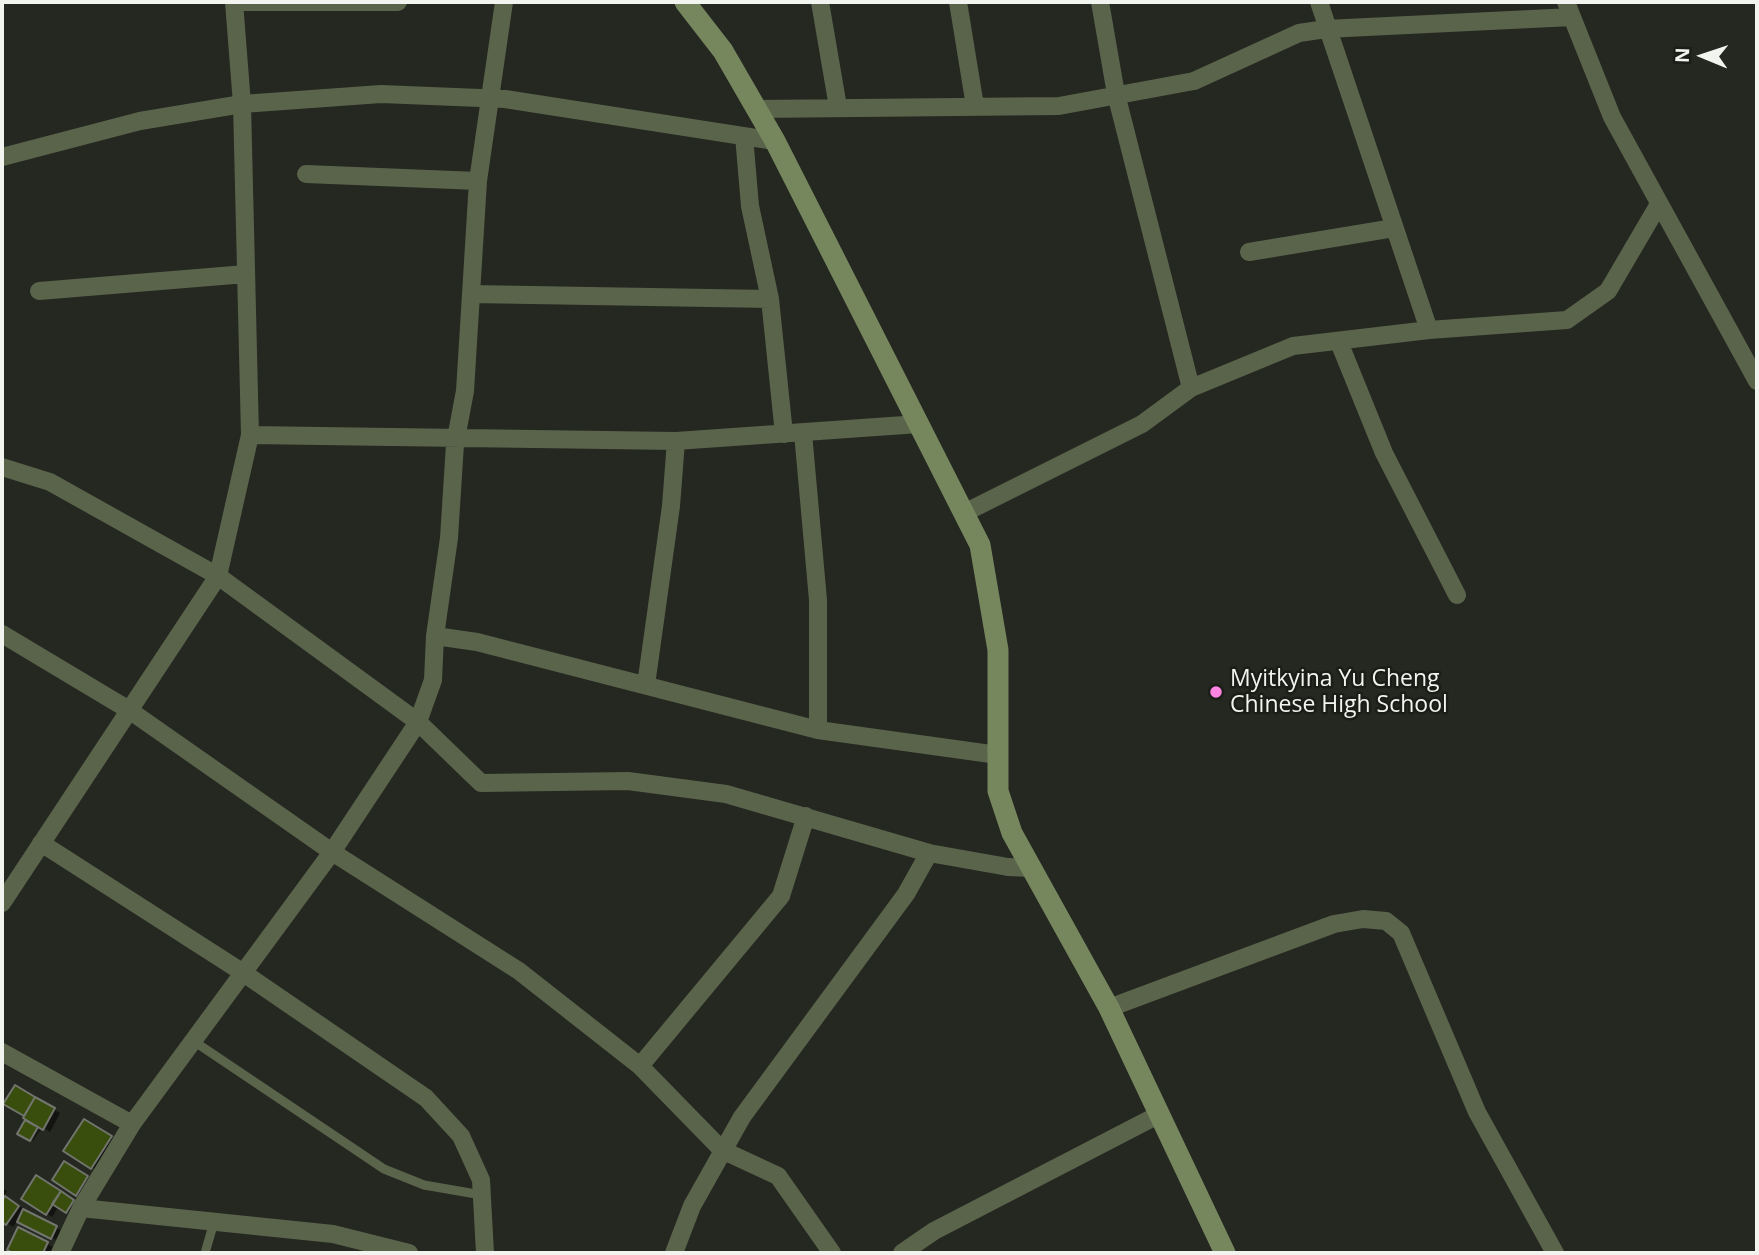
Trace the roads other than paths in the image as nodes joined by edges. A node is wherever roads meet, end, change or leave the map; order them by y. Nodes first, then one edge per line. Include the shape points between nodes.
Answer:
1 (234, 2) edge
2 (398, 2) edge
3 (504, 2) edge
4 (685, 2) edge
5 (820, 2) edge
6 (958, 2) edge
7 (1100, 2) edge
8 (1319, 2) edge
9 (1569, 9) edge
10 (1326, 29) junction
11 (1116, 94) junction
12 (491, 98) junction
13 (242, 104) junction
14 (975, 106) junction
15 (838, 107) junction
16 (756, 109) junction
17 (744, 136) junction
18 (775, 141) junction
19 (2, 157) edge
20 (306, 174) dead end
21 (478, 181) junction
22 (1659, 204) junction
23 (1394, 228) junction
24 (1249, 252) dead end
25 (246, 274) junction
26 (39, 292) dead end
27 (471, 295) junction
28 (770, 299) junction
29 (1429, 330) junction
30 (1339, 342) junction
31 (1757, 380) edge
32 (1191, 388) junction
33 (919, 424) junction
34 (803, 433) junction
35 (784, 434) junction
36 (250, 435) junction
37 (456, 438) junction
38 (676, 441) junction
39 (2, 467) edge
40 (964, 513) junction
41 (218, 576) junction
42 (1457, 595) dead end
43 (2, 634) edge
44 (435, 636) junction
45 (646, 685) junction
46 (129, 710) junction
47 (418, 722) junction
48 (818, 730) junction
49 (998, 755) junction
50 (806, 816) junction
51 (41, 843) junction
52 (332, 852) junction
53 (929, 853) junction
54 (1031, 868) junction
55 (2, 904) edge
56 (242, 972) junction
57 (1109, 1008) junction
58 (192, 1040) junction
59 (2, 1052) edge
60 (640, 1066) junction
61 (1160, 1114) junction
62 (132, 1124) junction
63 (722, 1150) junction
64 (482, 1195) junction
65 (82, 1209) junction
66 (214, 1222) junction
67 (60, 1253) edge
68 (205, 1253) edge
69 (409, 1253) edge
70 (485, 1253) edge
71 (674, 1253) edge
72 (832, 1253) edge
73 (902, 1253) edge
74 (1225, 1253) edge
75 (1555, 1253) edge

1 - 2 street
1 - 13 street
3 - 12 street
4 - 16 street via 723,51
5 - 15 street
6 - 14 street
7 - 11 street
8 - 10 street
9 - 10 street
9 - 22 street via 1612,117
10 - 11 street via 1299,33 1194,81
10 - 23 street
11 - 14 street via 1059,106
11 - 32 street
12 - 13 street via 381,94
12 - 17 street
12 - 21 street
13 - 19 street via 139,121
13 - 25 street
14 - 15 street
15 - 16 street
16 - 18 street
17 - 18 street
17 - 28 street via 750,206
18 - 33 street
20 - 21 street
21 - 27 street
22 - 29 street via 1608,291 1567,320
22 - 31 street
23 - 24 street
23 - 29 street
25 - 26 street
25 - 36 street
27 - 28 street
27 - 37 street via 465,391
28 - 35 street
29 - 30 street
30 - 32 street via 1293,346
30 - 42 street via 1384,453
32 - 40 street via 1142,424
33 - 34 street
33 - 40 street
34 - 35 street
34 - 48 street via 818,600
35 - 38 street
36 - 37 street
36 - 41 street
37 - 38 street
37 - 44 street via 449,538
38 - 45 street
39 - 41 street via 50,482
40 - 49 street via 980,545 998,650
41 - 46 street
41 - 47 street
43 - 46 street
44 - 45 street via 477,642
44 - 47 street via 433,680
45 - 48 street
46 - 51 street
46 - 52 street
47 - 50 street via 481,783 628,780 726,794
47 - 52 street
48 - 49 street
49 - 54 street via 998,791 1012,833
50 - 53 street
50 - 60 street via 781,896
51 - 55 street
51 - 56 street
52 - 56 street
52 - 60 street via 519,971
53 - 54 street
53 - 63 street via 906,894 770,1076
54 - 57 street
56 - 58 street
56 - 64 street via 426,1098 461,1136 481,1180
57 - 61 street
57 - 75 street via 1335,924 1363,919 1386,922 1401,933 1477,1112
58 - 62 street
58 - 64 lane via 384,1169 424,1185
59 - 62 street
60 - 63 street
61 - 73 street via 934,1231
61 - 74 street
62 - 65 street
63 - 71 street via 692,1206
63 - 72 street via 778,1176
64 - 70 street
65 - 66 street
65 - 67 street
66 - 68 lane
66 - 69 street via 333,1234

